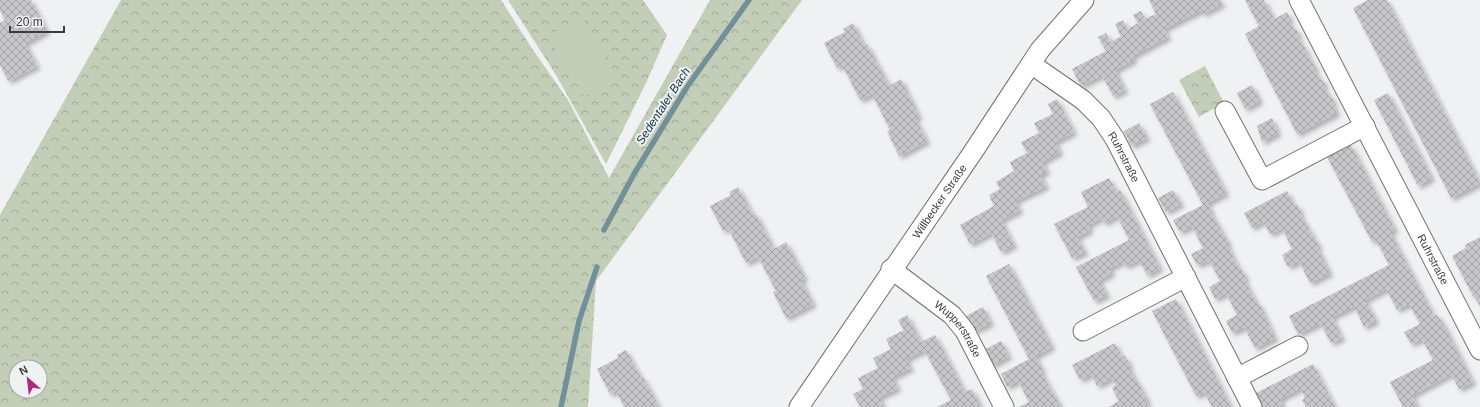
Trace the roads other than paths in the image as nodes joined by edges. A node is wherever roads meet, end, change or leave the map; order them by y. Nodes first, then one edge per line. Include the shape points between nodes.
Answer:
1 (1084, 0) edge
2 (1299, 0) edge
3 (1031, 64) junction
4 (1225, 111) dead end
5 (1365, 126) junction
6 (891, 269) junction
7 (1186, 277) junction
8 (1083, 330) dead end
9 (1298, 346) dead end
10 (1480, 350) edge
11 (1237, 378) junction
12 (799, 407) edge
13 (1004, 407) edge
14 (1252, 407) edge

1 - 3 street, Willbecker Straße
2 - 5 street, Ruhrstraße
3 - 6 street, Willbecker Straße
3 - 7 street, Ruhrstraße via 1083,100 1101,118
4 - 5 street via 1262,180
5 - 10 street, Ruhrstraße
6 - 12 street, Willbecker Straße
6 - 13 street, Wupperstraße via 952,315 965,331
7 - 8 street
7 - 11 street, Ruhrstraße
9 - 11 street
11 - 14 street, Ruhrstraße

